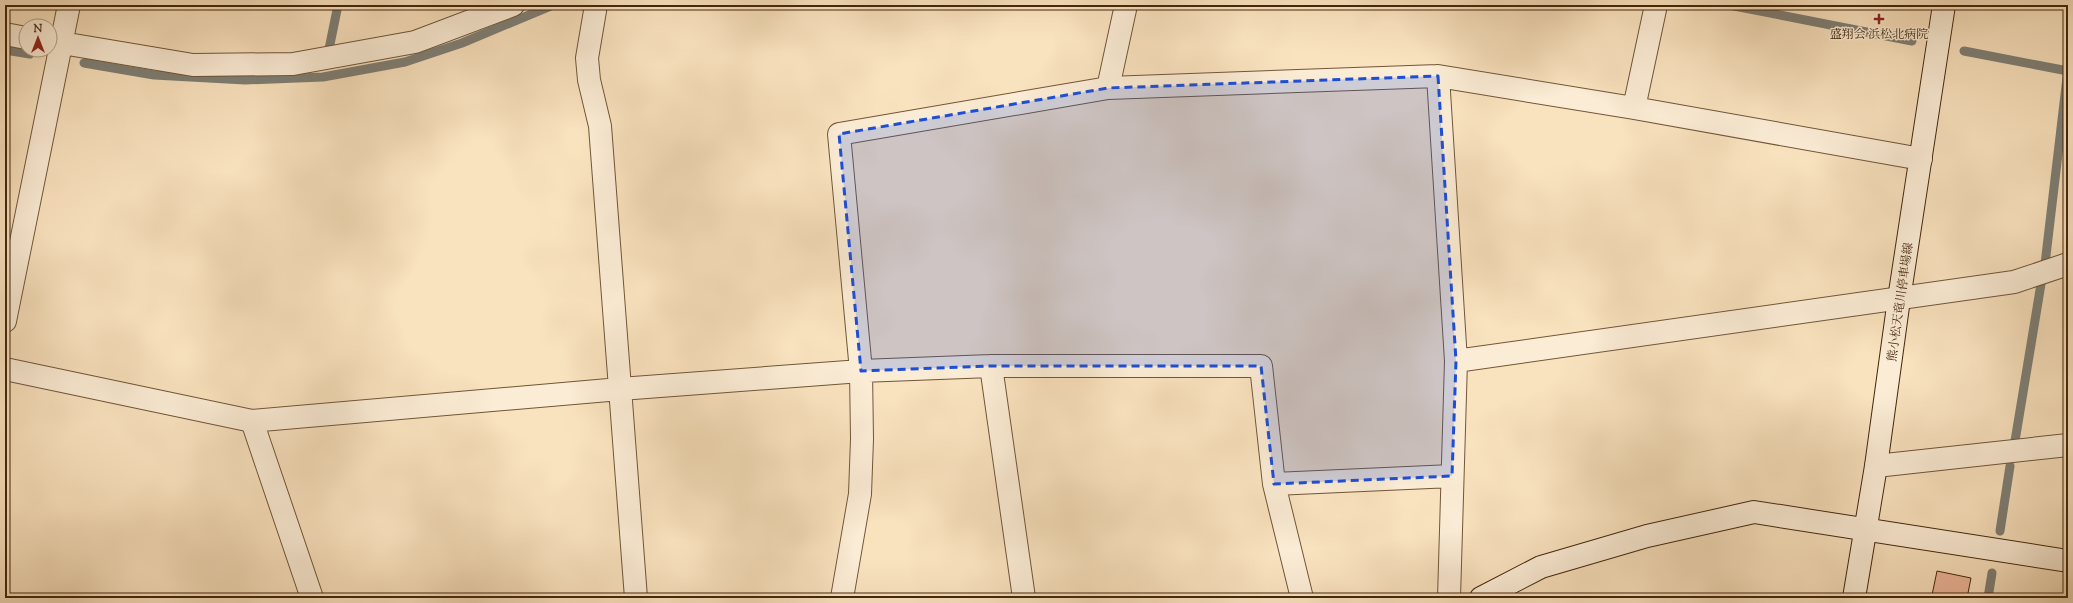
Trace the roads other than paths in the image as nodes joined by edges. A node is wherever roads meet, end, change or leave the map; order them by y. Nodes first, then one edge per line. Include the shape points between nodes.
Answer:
1 (69, 5) edge
2 (513, 5) edge
3 (596, 5) edge
4 (1126, 5) edge
5 (1656, 5) edge
6 (1944, 5) edge
7 (5, 34) edge
8 (18, 36) edge
9 (58, 36) edge
10 (58, 42) edge
11 (53, 58) edge
12 (1438, 76) junction
13 (1108, 88) junction
14 (1634, 108) junction
15 (1921, 159) junction
16 (2068, 264) edge
17 (1900, 299) junction
18 (5, 321) edge
19 (1456, 361) junction
20 (991, 366) junction
21 (5, 369) edge
22 (861, 372) junction
23 (620, 389) junction
24 (252, 421) junction
25 (2068, 445) edge
26 (1876, 466) junction
27 (1452, 476) junction
28 (1274, 484) junction
29 (1865, 529) junction
30 (2068, 561) edge
31 (312, 598) edge
32 (636, 598) edge
33 (842, 598) edge
34 (1024, 598) edge
35 (1302, 598) edge
36 (1449, 598) edge
37 (1481, 598) edge
38 (1854, 598) edge

1 - 9 street
2 - 10 street via 415,42 293,64 193,65
3 - 23 street via 587,58 589,80 600,126
4 - 13 street
5 - 14 street
6 - 15 street, 熊小松天竜川停車場線
7 - 8 street
11 - 18 street
12 - 13 street
12 - 14 street
12 - 19 street
13 - 22 street via 839,134
14 - 15 street
15 - 17 street, 熊小松天竜川停車場線
16 - 17 street via 2014,282
17 - 19 street
17 - 26 street, 熊小松天竜川停車場線
19 - 27 street
20 - 22 street
20 - 28 street via 1261,366
20 - 34 street
21 - 24 street
22 - 23 street
22 - 33 street via 860,494
23 - 24 street
23 - 32 street
24 - 31 street
25 - 26 street
26 - 29 street, 熊小松天竜川停車場線
27 - 28 street
27 - 36 street
28 - 35 street
29 - 30 street
29 - 37 street via 1754,512 1647,536 1541,568
29 - 38 street, 熊小松天竜川停車場線

